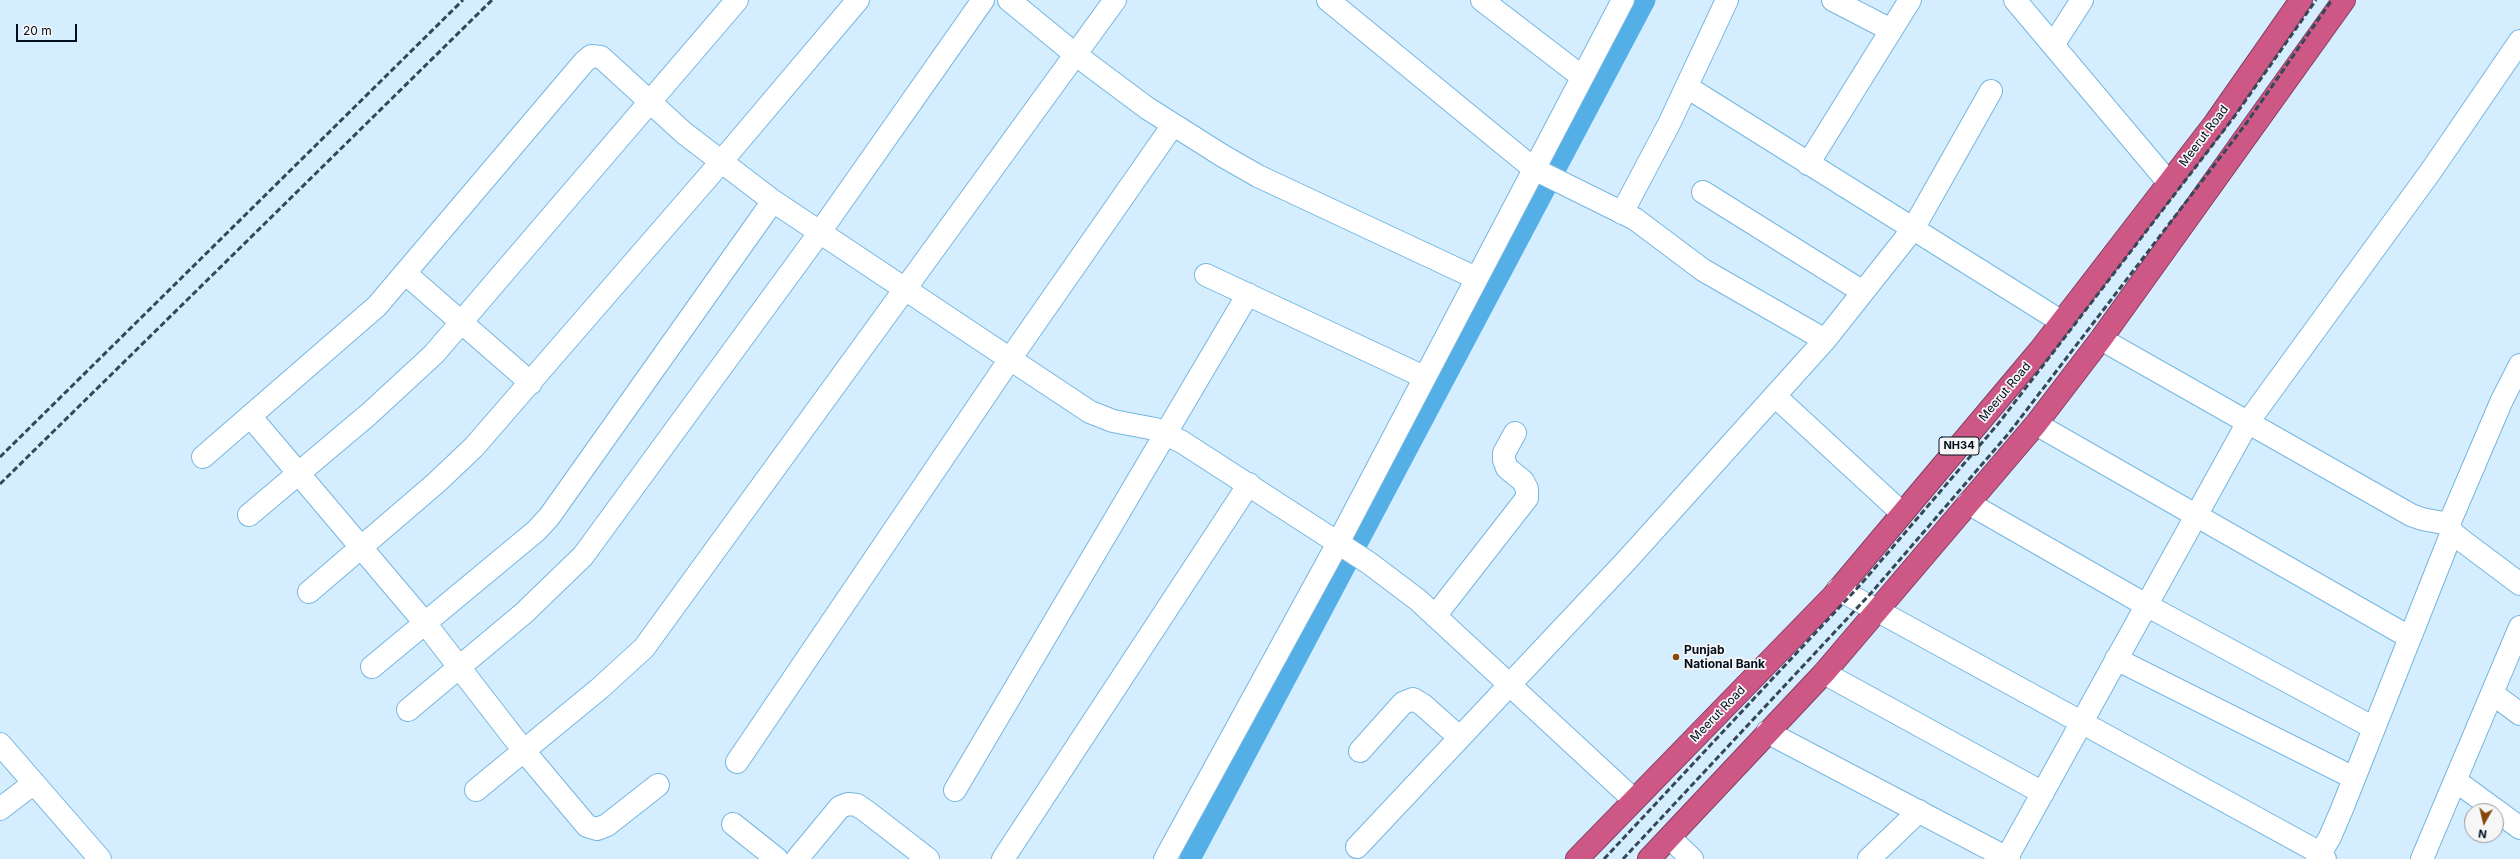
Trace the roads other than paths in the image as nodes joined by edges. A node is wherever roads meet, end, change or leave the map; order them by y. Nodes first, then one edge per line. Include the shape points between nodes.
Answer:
1 (737, 0) edge
2 (858, 0) edge
3 (983, 0) edge
4 (1008, 0) edge
5 (1115, 0) edge
6 (1328, 0) edge
7 (1482, 0) edge
8 (1727, 0) edge
9 (1833, 0) edge
10 (1910, 0) edge
11 (2015, 0) edge
12 (2082, 0) edge
13 (2301, 0) edge
14 (2344, 0) edge
15 (1615, 3) edge
16 (1891, 30) junction
17 (2520, 41) edge
18 (2053, 45) junction
19 (1076, 56) junction
20 (1581, 76) junction
21 (1687, 87) junction
22 (1991, 91) dead end
23 (650, 102) junction
24 (1173, 125) junction
25 (721, 162) junction
26 (1808, 164) junction
27 (1546, 176) junction
28 (2169, 182) junction
29 (1703, 192) dead end
30 (773, 201) junction
31 (1622, 213) junction
32 (1912, 229) junction
33 (820, 232) junction
34 (406, 274) junction
35 (1206, 275) dead end
36 (1476, 278) junction
37 (905, 288) junction
38 (1863, 292) junction
39 (1248, 294) junction
40 (2062, 322) junction
41 (462, 323) junction
42 (2101, 339) junction
43 (1825, 340) junction
44 (1010, 359) junction
45 (2519, 372) edge
46 (1424, 377) junction
47 (531, 383) junction
48 (1775, 396) junction
49 (250, 416) junction
50 (2248, 422) junction
51 (2036, 424) junction
52 (1166, 433) junction
53 (1515, 433) dead end
54 (203, 457) dead end
55 (299, 474) junction
56 (1249, 484) junction
57 (1968, 503) junction
58 (1902, 513) junction
59 (249, 515) dead end
60 (2195, 515) junction
61 (2450, 528) junction
62 (1342, 546) junction
63 (361, 547) junction
64 (2520, 584) edge
65 (1838, 589) junction
66 (309, 592) dead end
67 (2146, 605) junction
68 (1878, 610) junction
69 (1435, 616) junction
70 (425, 623) junction
71 (2520, 627) edge
72 (2409, 637) junction
73 (2116, 659) junction
74 (372, 667) dead end
75 (458, 668) junction
76 (1824, 673) junction
77 (1509, 683) junction
78 (2493, 694) junction
79 (408, 710) dead end
80 (2520, 714) edge
81 (2081, 722) junction
82 (2374, 728) junction
83 (1767, 732) junction
84 (1460, 737) junction
85 (0, 744) edge
86 (524, 751) junction
87 (1360, 751) dead end
88 (737, 762) dead end
89 (2354, 778) junction
90 (2456, 781) junction
91 (34, 783) junction
92 (658, 785) dead end
93 (476, 790) dead end
94 (954, 790) dead end
95 (2043, 793) junction
96 (1634, 800) junction
97 (0, 810) edge
98 (1919, 811) junction
99 (733, 824) dead end
100 (2520, 828) edge
101 (1670, 838) junction
102 (1357, 847) dead end
103 (91, 856) edge
104 (2321, 857) edge
105 (777, 859) edge
106 (797, 859) edge
107 (928, 859) edge
108 (1003, 859) edge
109 (1165, 859) edge
110 (1577, 859) edge
111 (1649, 859) edge
112 (1692, 859) edge
113 (1869, 859) edge
114 (2007, 859) edge
115 (2422, 859) edge

1 - 23 street
2 - 25 street
3 - 33 street
4 - 19 street
5 - 19 street
6 - 27 street
7 - 20 street
8 - 21 street
9 - 16 street
10 - 16 street
11 - 18 street
12 - 18 street
13 - 28 highway, Meerut Road / NH34 via 2215,123
14 - 42 highway
15 - 20 street
16 - 26 street
17 - 50 street via 2431,171
18 - 28 street
19 - 24 street
19 - 37 street
20 - 27 street
21 - 26 street
21 - 31 street
22 - 32 street
23 - 25 street
23 - 34 street via 608,61 591,56
23 - 41 street
24 - 36 street via 1258,176
24 - 44 street
25 - 30 street
25 - 47 street
26 - 32 street
27 - 31 street
27 - 36 street
28 - 40 highway, Meerut Road / NH34
29 - 38 street
30 - 33 street
30 - 70 street via 549,517 536,531
31 - 43 street via 1648,228 1703,270
32 - 38 street
32 - 40 street
33 - 37 street
33 - 75 street via 583,556 535,603
34 - 41 street
34 - 49 street via 363,319
35 - 39 street
36 - 46 street
37 - 44 street
37 - 86 street via 644,648
38 - 43 street
39 - 46 street
39 - 52 street
40 - 58 highway, Meerut Road / NH34
41 - 47 street
41 - 55 street via 412,376
42 - 50 street
42 - 51 highway
43 - 48 street
44 - 52 street via 1103,418
44 - 88 street
45 - 61 street
46 - 62 street
47 - 63 street via 455,466
48 - 58 street
48 - 77 street via 1627,560
49 - 54 street
49 - 55 street
50 - 60 street
50 - 61 street via 2411,515
51 - 57 highway
51 - 60 street
52 - 56 street
52 - 94 street
53 - 69 street via 1504,453 1504,460 1507,468 1523,481 1527,489 1527,498
55 - 59 street
55 - 63 street
56 - 62 street
56 - 108 street
57 - 67 street
57 - 68 highway
58 - 65 highway, Meerut Road / NH34
60 - 67 street
60 - 72 street
61 - 64 street
61 - 72 street
62 - 69 street via 1369,563
62 - 109 street
63 - 66 street
63 - 70 street
65 - 68 street
65 - 96 highway, Meerut Road / NH34
67 - 73 street
67 - 82 street
68 - 76 highway
68 - 81 street
69 - 77 street
70 - 74 street
70 - 75 street
71 - 78 street
72 - 82 street
73 - 81 street
73 - 89 street
75 - 79 street
75 - 86 street
76 - 83 highway
76 - 95 street
77 - 84 street
77 - 96 street
78 - 80 street
78 - 90 street
81 - 95 street
81 - 104 street
82 - 89 street
83 - 98 street
83 - 101 highway
84 - 87 street via 1413,699 1403,703
84 - 102 street
85 - 91 street
86 - 92 street via 579,818 587,826 597,829 607,825
86 - 93 street
89 - 104 street
90 - 100 street
90 - 115 street
91 - 97 street
91 - 103 street
95 - 114 street
96 - 110 highway, Meerut Road / NH34
98 - 113 street
98 - 114 street
99 - 105 street
101 - 111 highway
101 - 112 street
106 - 107 street via 840,807 848,804 857,805 866,811

